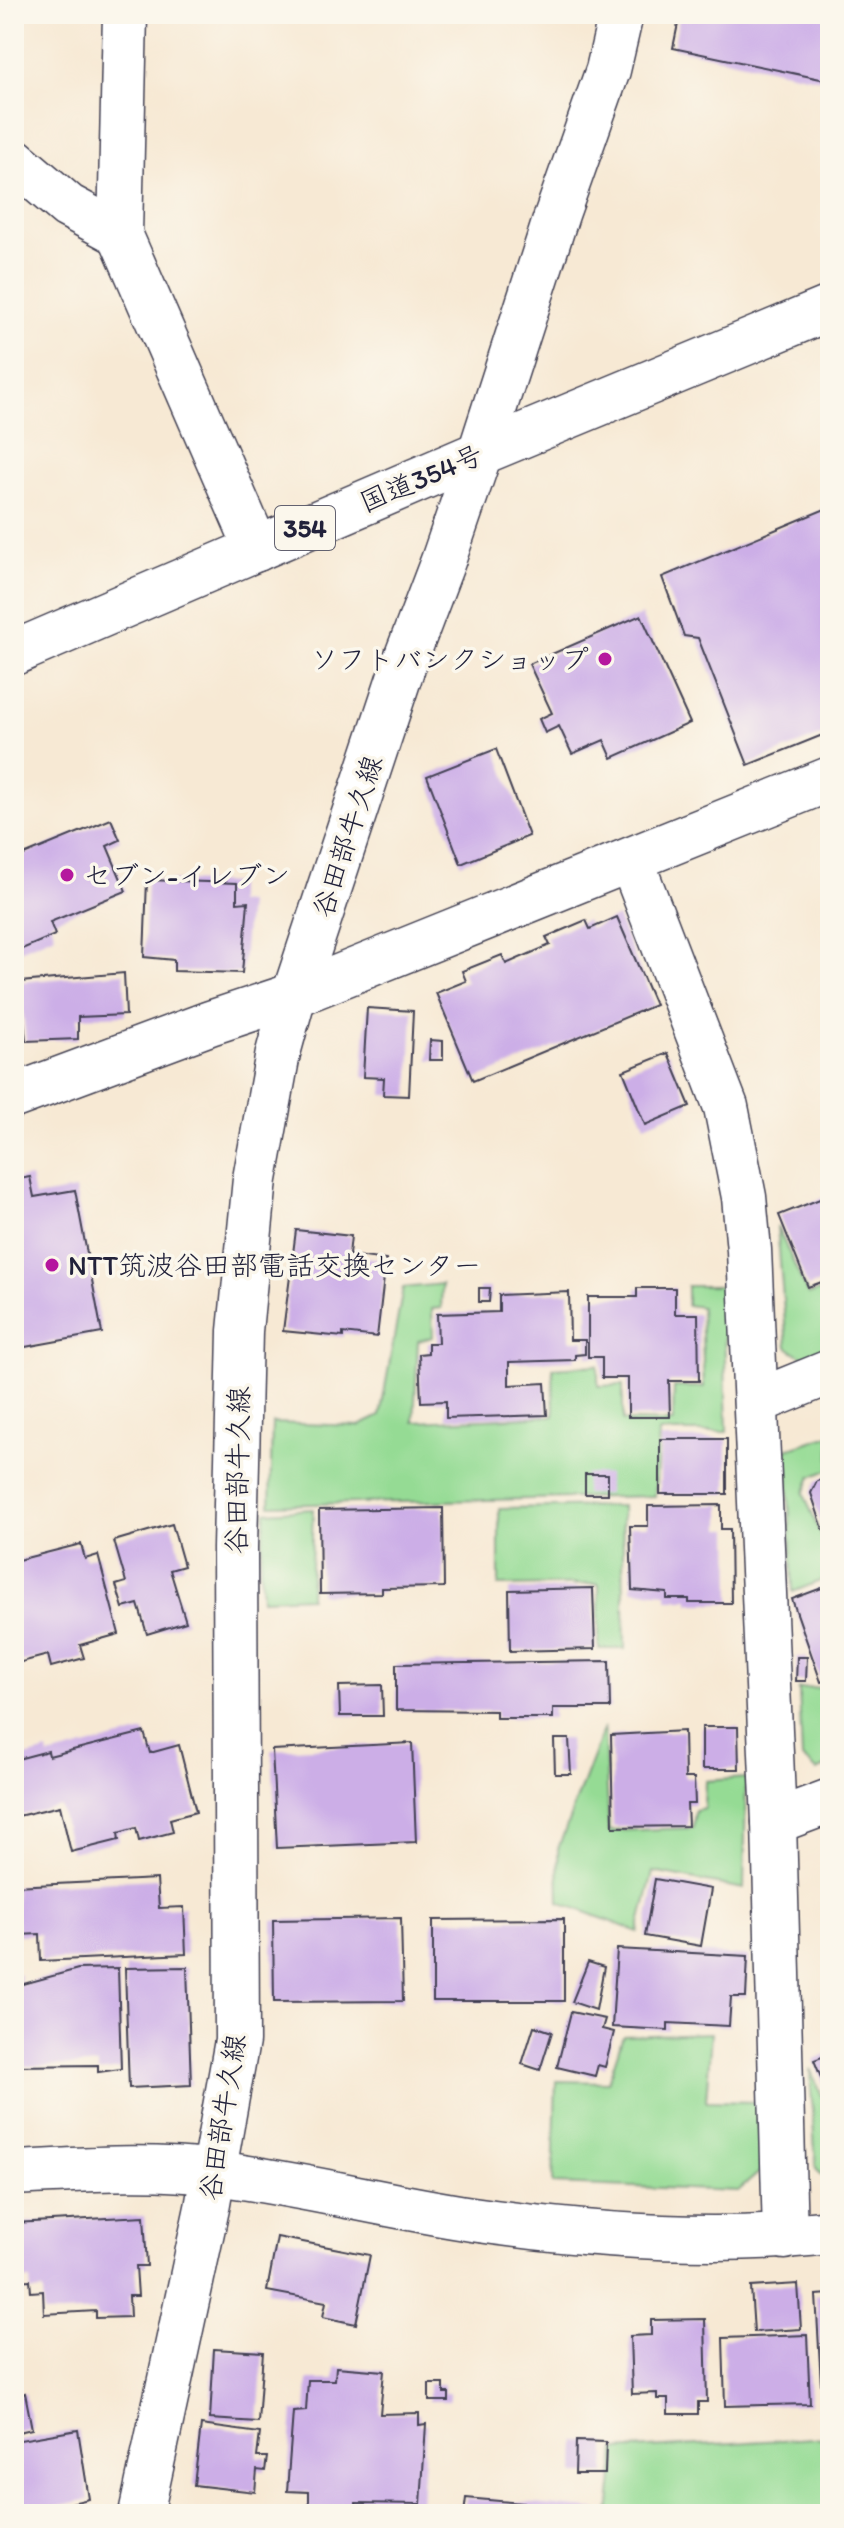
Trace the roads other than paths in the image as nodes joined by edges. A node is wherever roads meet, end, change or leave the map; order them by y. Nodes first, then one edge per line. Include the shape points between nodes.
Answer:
1 (125, 14) edge
2 (621, 14) edge
3 (14, 160) edge
4 (120, 234) junction
5 (830, 308) edge
6 (480, 453) junction
7 (257, 549) junction
8 (14, 653) edge
9 (830, 779) edge
10 (631, 860) junction
11 (294, 995) junction
12 (14, 1096) edge
13 (830, 1372) edge
14 (756, 1402) junction
15 (830, 1801) edge
16 (774, 1822) junction
17 (14, 2173) edge
18 (214, 2173) junction
19 (830, 2232) edge
20 (785, 2237) junction
21 (141, 2514) edge

1 - 4 main road
2 - 6 main road, 谷田部牛久線 via 608,70
3 - 4 main road via 68,206
4 - 7 main road
5 - 6 main road, 国道354号 / 354
6 - 7 main road, 国道354号 / 354
6 - 11 main road, 谷田部牛久線
7 - 8 main road, 国道354号 / 354
9 - 10 main road
10 - 11 main road
10 - 14 main road via 714,1073 736,1146 748,1237
11 - 12 main road
11 - 18 main road, 谷田部牛久線 via 255,1179 240,1331 235,1548 237,2028
13 - 14 main road
14 - 16 main road
15 - 16 main road
16 - 20 main road
17 - 18 main road
18 - 20 main road via 472,2219 565,2230
18 - 21 main road, 谷田部牛久線
19 - 20 main road

